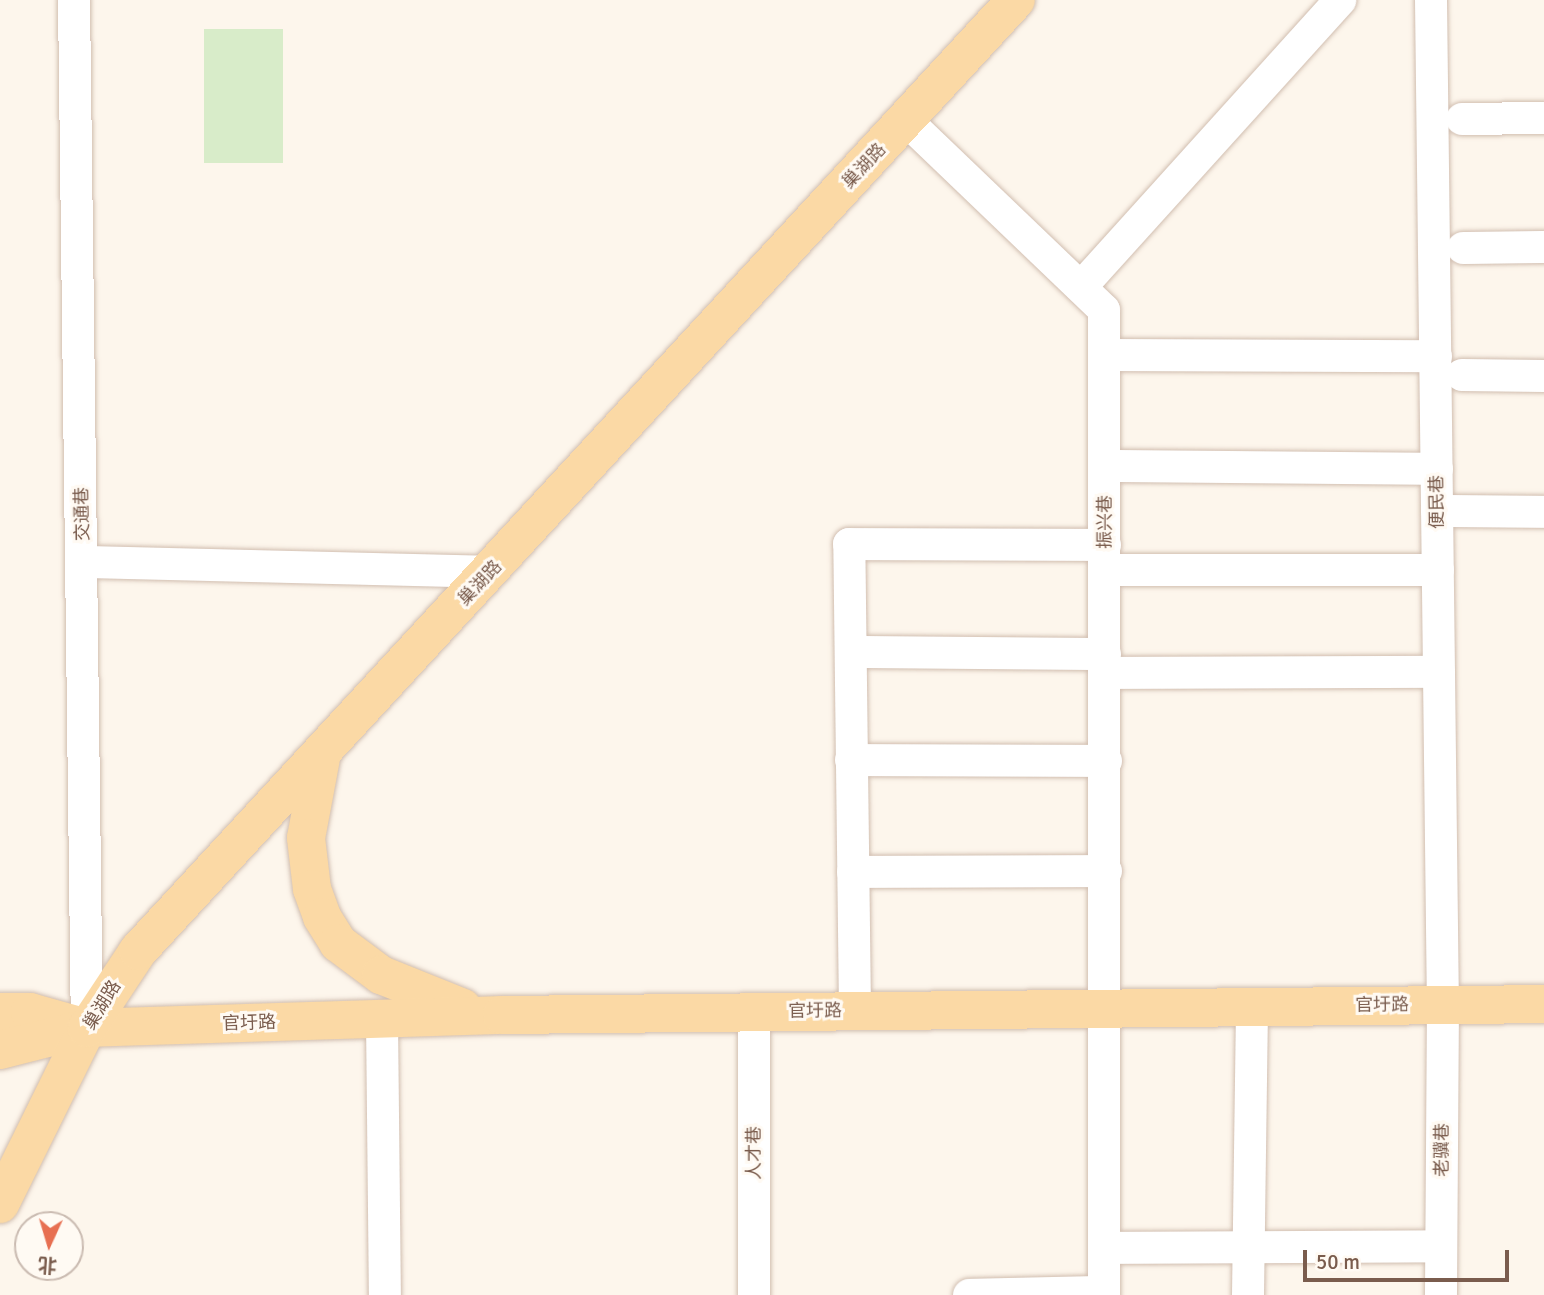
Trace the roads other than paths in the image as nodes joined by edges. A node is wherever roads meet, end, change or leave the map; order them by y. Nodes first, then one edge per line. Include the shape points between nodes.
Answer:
1 (74, 0) edge
2 (1016, 0) edge
3 (1340, 0) edge
4 (1431, 0) edge
5 (1544, 118) edge
6 (1462, 119) dead end
7 (906, 120) junction
8 (1544, 247) edge
9 (1463, 248) dead end
10 (1081, 287) junction
11 (1105, 355) junction
12 (1436, 356) junction
13 (1462, 375) dead end
14 (1544, 376) edge
15 (1105, 466) junction
16 (1437, 469) junction
17 (1437, 511) junction
18 (1544, 512) edge
19 (1105, 557) junction
20 (83, 562) junction
21 (1438, 570) junction
22 (490, 572) junction
23 (851, 652) junction
24 (1105, 663) junction
25 (1439, 672) junction
26 (322, 754) junction
27 (851, 760) junction
28 (1106, 761) junction
29 (1107, 871) junction
30 (853, 872) junction
31 (1443, 1004) junction
32 (1544, 1004) edge
33 (1252, 1006) junction
34 (1105, 1008) junction
35 (855, 1011) junction
36 (0, 1012) edge
37 (754, 1012) junction
38 (502, 1015) junction
39 (382, 1019) junction
40 (87, 1028) junction
41 (0, 1050) edge
42 (0, 1205) edge
43 (1441, 1246) junction
44 (1104, 1248) junction
45 (1249, 1248) junction
46 (1104, 1294) edge
47 (385, 1295) edge
48 (754, 1295) edge
49 (969, 1295) edge
50 (1248, 1295) edge
51 (1441, 1295) edge

1 - 20 street, 交通巷
2 - 7 main road, 巢湖路
3 - 10 street
4 - 12 street, 便民巷
5 - 6 street
7 - 10 street, 振兴巷
7 - 22 main road, 巢湖路
8 - 9 street
10 - 11 street, 振兴巷 via 1104,310
11 - 12 street
11 - 15 street, 振兴巷
12 - 16 street, 便民巷
13 - 14 street
15 - 16 street
15 - 19 street, 振兴巷
16 - 17 street, 便民巷
17 - 18 street
17 - 21 street, 便民巷
19 - 21 street
19 - 23 street via 849,544
19 - 24 street, 振兴巷
20 - 22 street
20 - 40 street, 交通巷
21 - 25 street, 便民巷
22 - 26 main road, 巢湖路
23 - 24 street
23 - 27 street
24 - 25 street
24 - 28 street, 振兴巷
25 - 31 street, 便民巷
26 - 38 main road via 309,806 307,860 317,903 338,943 381,975 413,991 484,1014
26 - 40 main road, 巢湖路 via 145,943
27 - 28 street
27 - 30 street
28 - 29 street, 振兴巷
29 - 30 street
29 - 34 street, 振兴巷
30 - 35 street
31 - 32 main road, 官圩路
31 - 33 main road, 官圩路
31 - 43 street, 老骥巷
33 - 34 main road, 官圩路
33 - 45 street
34 - 35 main road, 官圩路
34 - 44 street, 振兴巷
35 - 37 main road, 官圩路
36 - 40 main road via 30,1012
37 - 38 main road, 官圩路
37 - 48 street, 人才巷
38 - 39 main road, 官圩路
39 - 40 main road, 官圩路
39 - 47 street
40 - 41 main road
40 - 42 main road, 巢湖路
43 - 45 street
43 - 51 street, 老骥巷
44 - 45 street
44 - 46 street, 振兴巷
45 - 50 street
46 - 49 street

